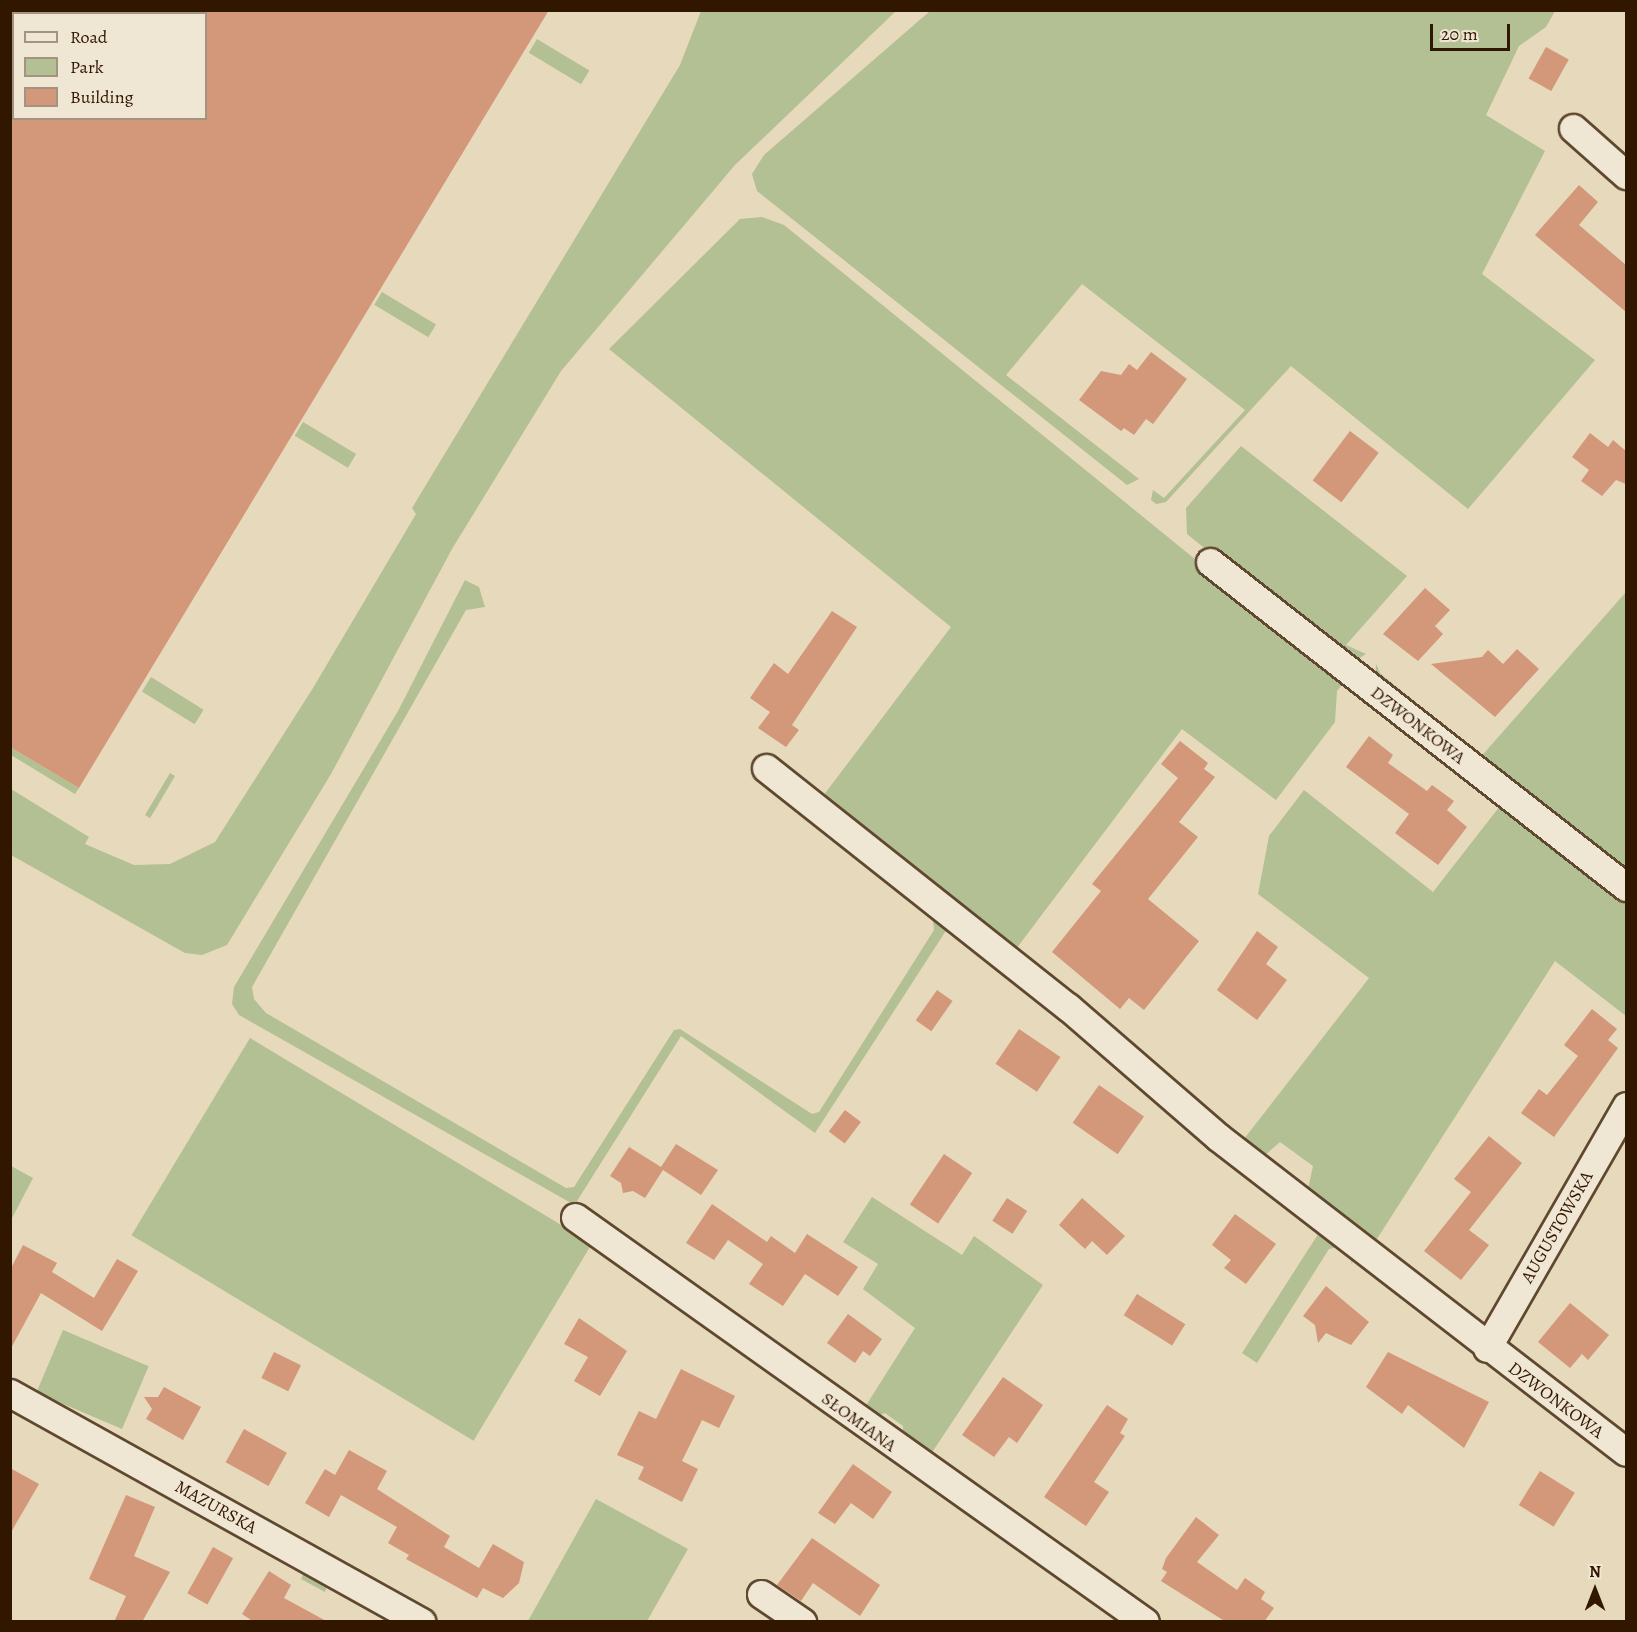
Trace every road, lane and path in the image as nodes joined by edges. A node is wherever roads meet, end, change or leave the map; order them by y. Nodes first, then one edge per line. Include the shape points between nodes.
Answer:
1 (1573, 128) dead end
2 (1626, 175) edge
3 (1210, 562) dead end
4 (766, 768) dead end
5 (1626, 887) edge
6 (1626, 1106) edge
7 (575, 1217) dead end
8 (1487, 1348) junction
9 (10, 1393) edge
10 (1626, 1452) edge
11 (760, 1594) dead end
12 (422, 1622) edge
13 (802, 1622) edge
14 (1145, 1622) edge

1 - 2 street
3 - 5 street, DZWONKOWA
4 - 8 street, DZWONKOWA via 1068,1007 1218,1137
6 - 8 street, AUGUSTOWSKA
7 - 14 street, SŁOMIANA
8 - 10 street, DZWONKOWA
9 - 12 street, MAZURSKA
11 - 13 street

